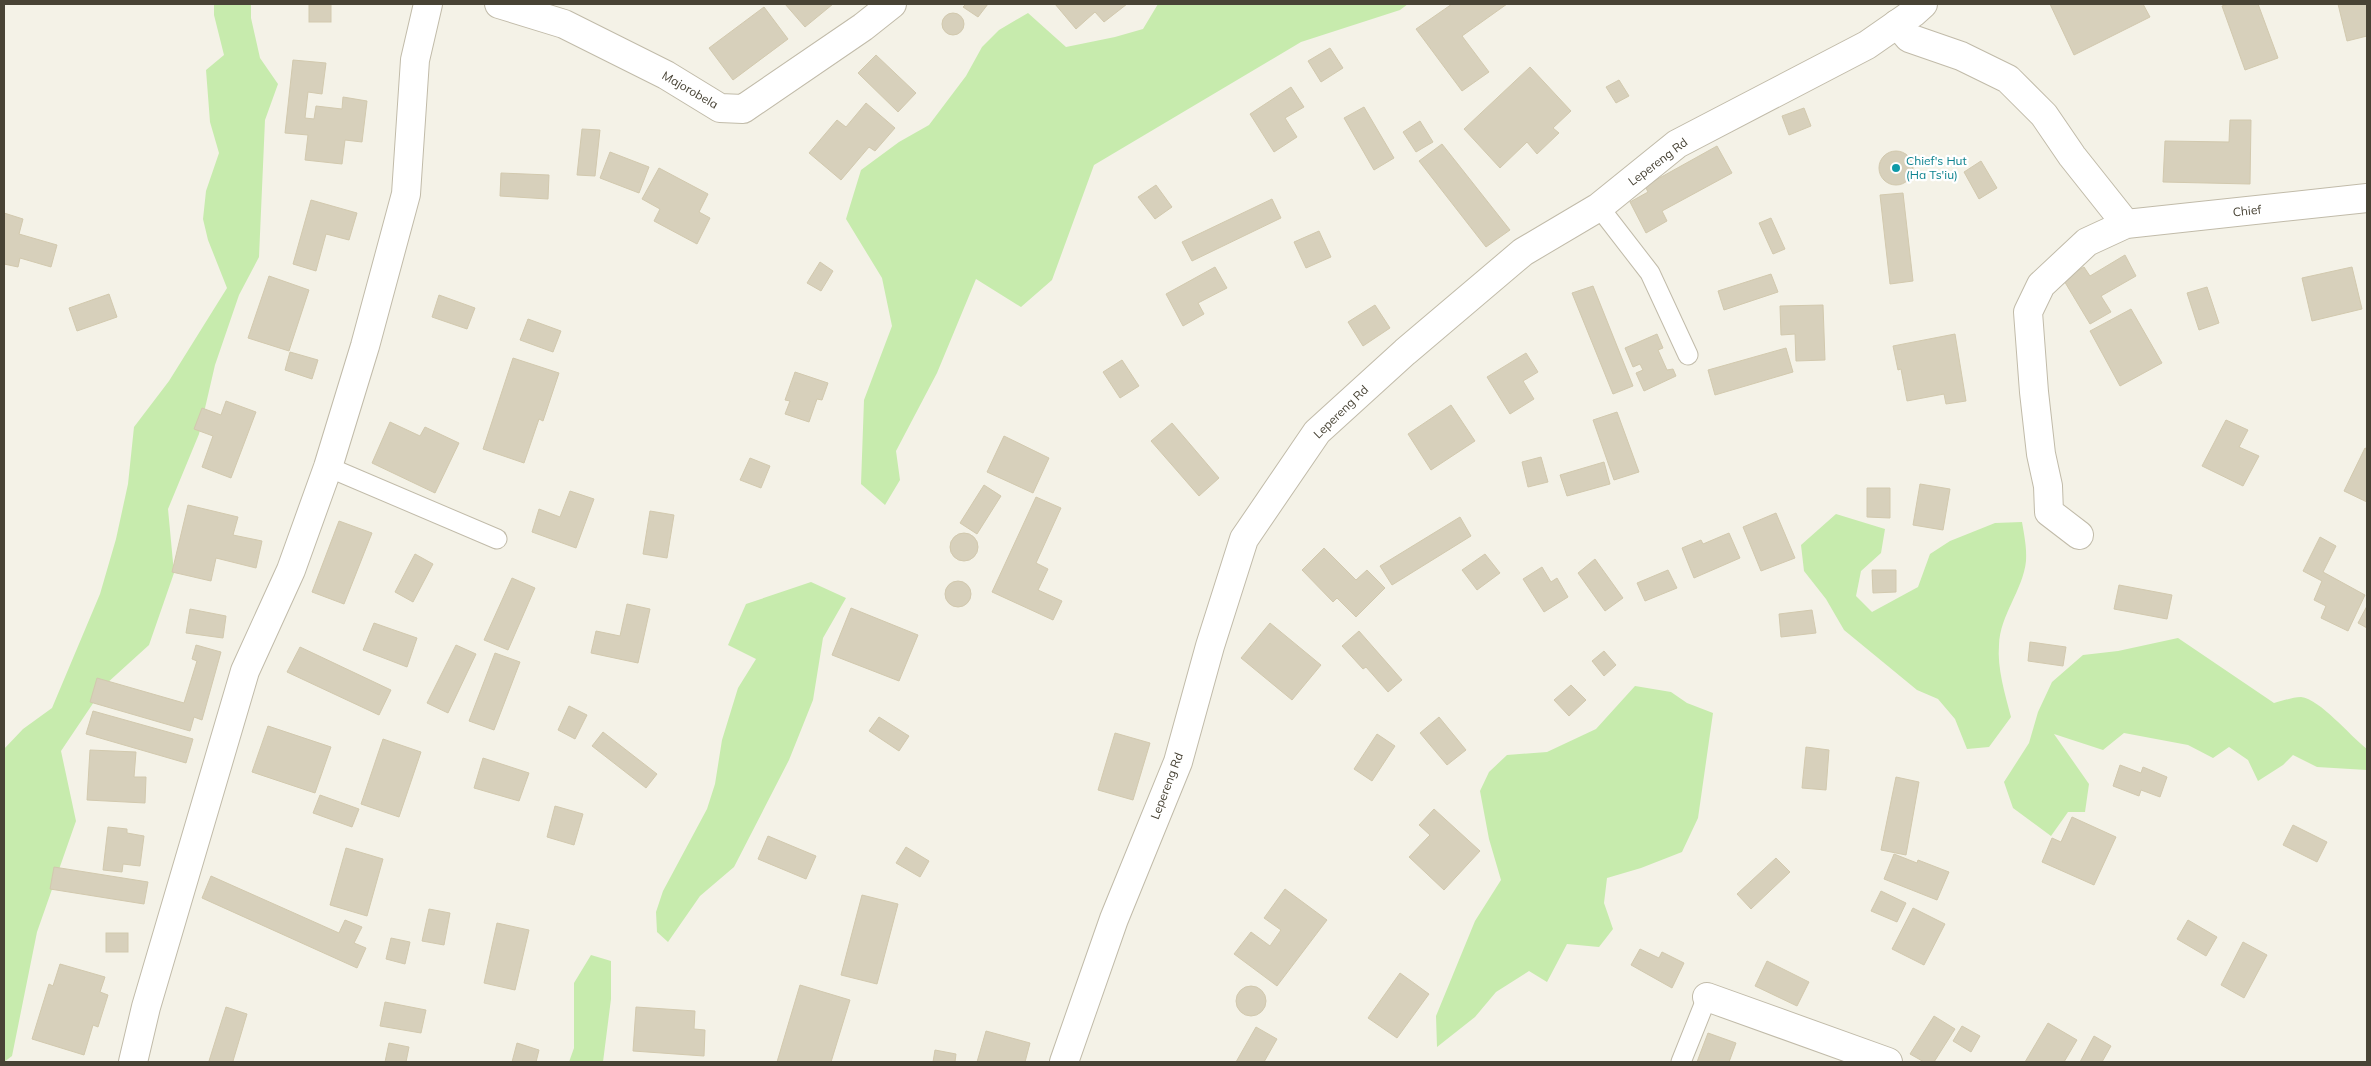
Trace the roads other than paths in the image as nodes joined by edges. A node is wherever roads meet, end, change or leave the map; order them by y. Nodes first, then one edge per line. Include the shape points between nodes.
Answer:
1 (428, 4) edge
2 (499, 4) edge
3 (892, 4) edge
4 (1923, 4) edge
5 (1897, 24) junction
6 (2365, 204) edge
7 (1599, 207) junction
8 (2126, 224) junction
9 (1688, 355) dead end
10 (328, 466) junction
11 (2079, 535) dead end
12 (497, 538) dead end
13 (1707, 997) joint
14 (133, 1062) edge
15 (1064, 1062) edge
16 (1681, 1062) edge
17 (1888, 1062) edge

1 - 10 street via 415,60 406,194
2 - 3 street, Majorobela via 564,24 666,75 720,108 742,110
4 - 5 street, Lepereng Rd
5 - 7 street, Lepereng Rd via 1867,45 1677,144
5 - 8 street via 1909,38 1961,56 2008,78 2044,115
6 - 8 street, Chief
7 - 9 lane via 1650,273
7 - 15 street, Lepereng Rd via 1523,252 1317,432 1244,539 1178,762 1114,919
8 - 11 street, Chief via 2087,242 2040,284 2028,312 2040,454 2048,486 2049,512
10 - 12 lane
10 - 14 street via 291,570 245,671 146,1007
13 - 16 lane
13 - 17 street

